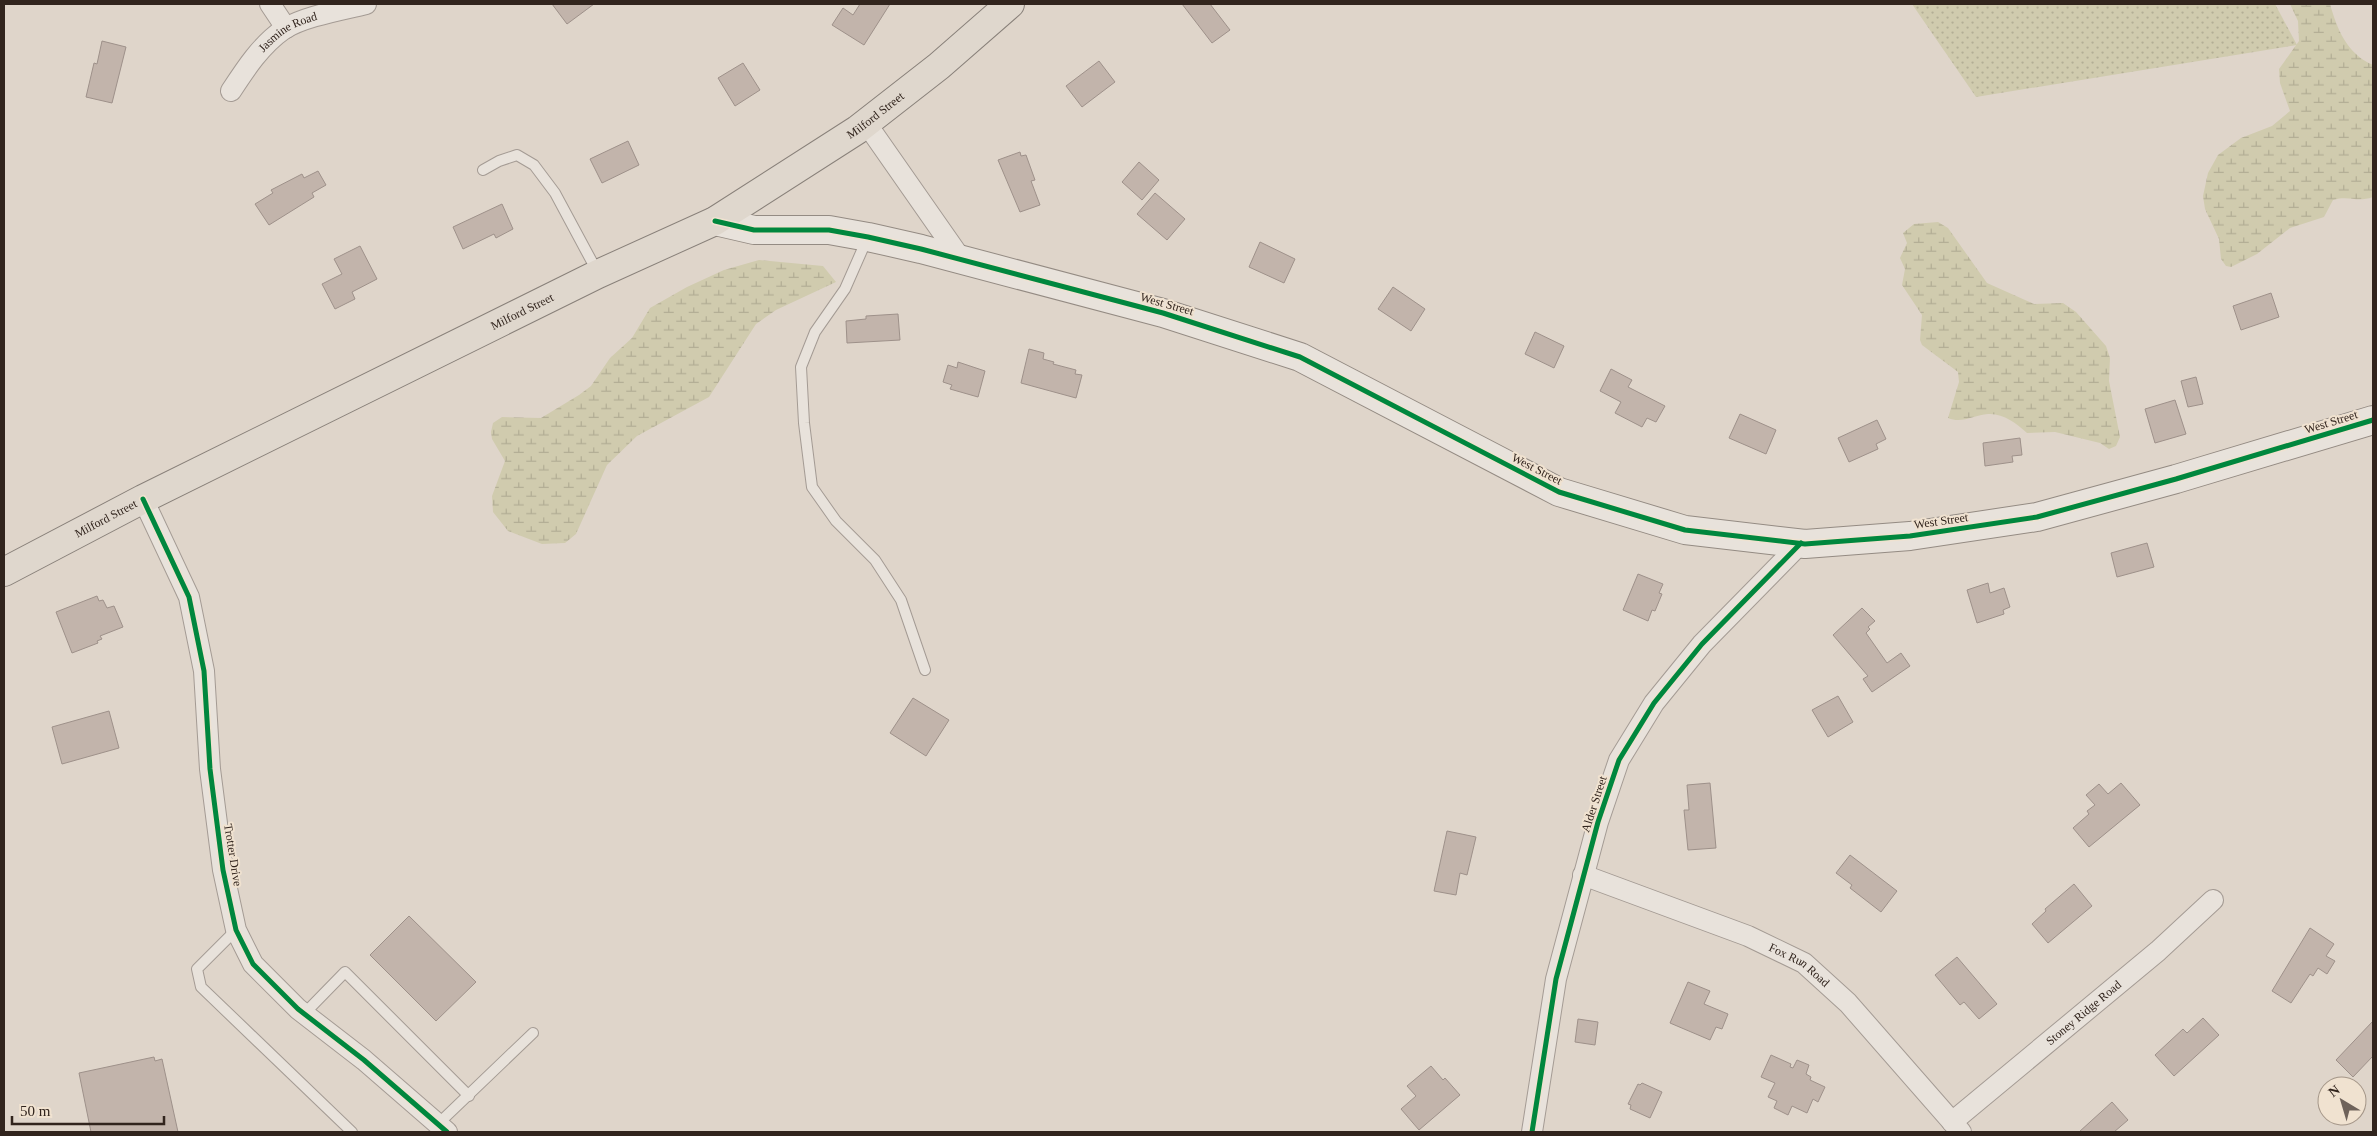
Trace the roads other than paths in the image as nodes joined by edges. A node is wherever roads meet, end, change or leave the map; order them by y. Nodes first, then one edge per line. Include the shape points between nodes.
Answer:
1 (270, 4) edge
2 (366, 4) edge
3 (1010, 4) edge
4 (286, 28) junction
5 (231, 91) dead end
6 (866, 123) junction
7 (483, 170) dead end
8 (715, 221) junction
9 (868, 238) junction
10 (961, 259) junction
11 (598, 274) junction
12 (2373, 420) edge
13 (143, 499) junction
14 (1801, 543) junction
15 (4, 572) edge
16 (925, 670) dead end
17 (1583, 875) junction
18 (2214, 900) dead end
19 (236, 930) junction
20 (304, 1014) junction
21 (533, 1033) dead end
22 (468, 1096) junction
23 (1957, 1127) edge
24 (443, 1128) edge
25 (352, 1132) edge
26 (1532, 1132) edge

1 - 4 street
2 - 4 street, Jasmine Road
3 - 6 main road, Milford Street via 939,66
4 - 5 street, Jasmine Road via 265,44
6 - 8 main road, Milford Street
6 - 10 street
7 - 11 lane via 517,155 534,164 555,193
8 - 9 street, West Street via 754,230 830,230
8 - 11 main road, Milford Street
9 - 10 street, West Street
9 - 16 lane via 845,289 815,332 801,367 812,487 836,521 875,560 901,600
10 - 14 street, West Street via 1164,313 1300,357 1559,492 1685,530
11 - 13 main road, Milford Street
12 - 14 street, West Street via 2037,517 1910,536
13 - 15 main road, Milford Street
13 - 19 street, Trotter Drive via 189,597 204,671 210,769 223,870
14 - 17 street, Alder Street via 1702,644 1654,703 1619,760
17 - 23 street, Fox Run Road via 1748,936 1804,963 1848,1002
17 - 26 street, Alder Street via 1556,979
18 - 23 street, Stoney Ridge Road
19 - 20 street, Trotter Drive via 254,964
19 - 25 lane via 197,969 201,987
20 - 22 lane via 345,972
20 - 24 street, Trotter Drive
21 - 22 lane
22 - 24 lane

